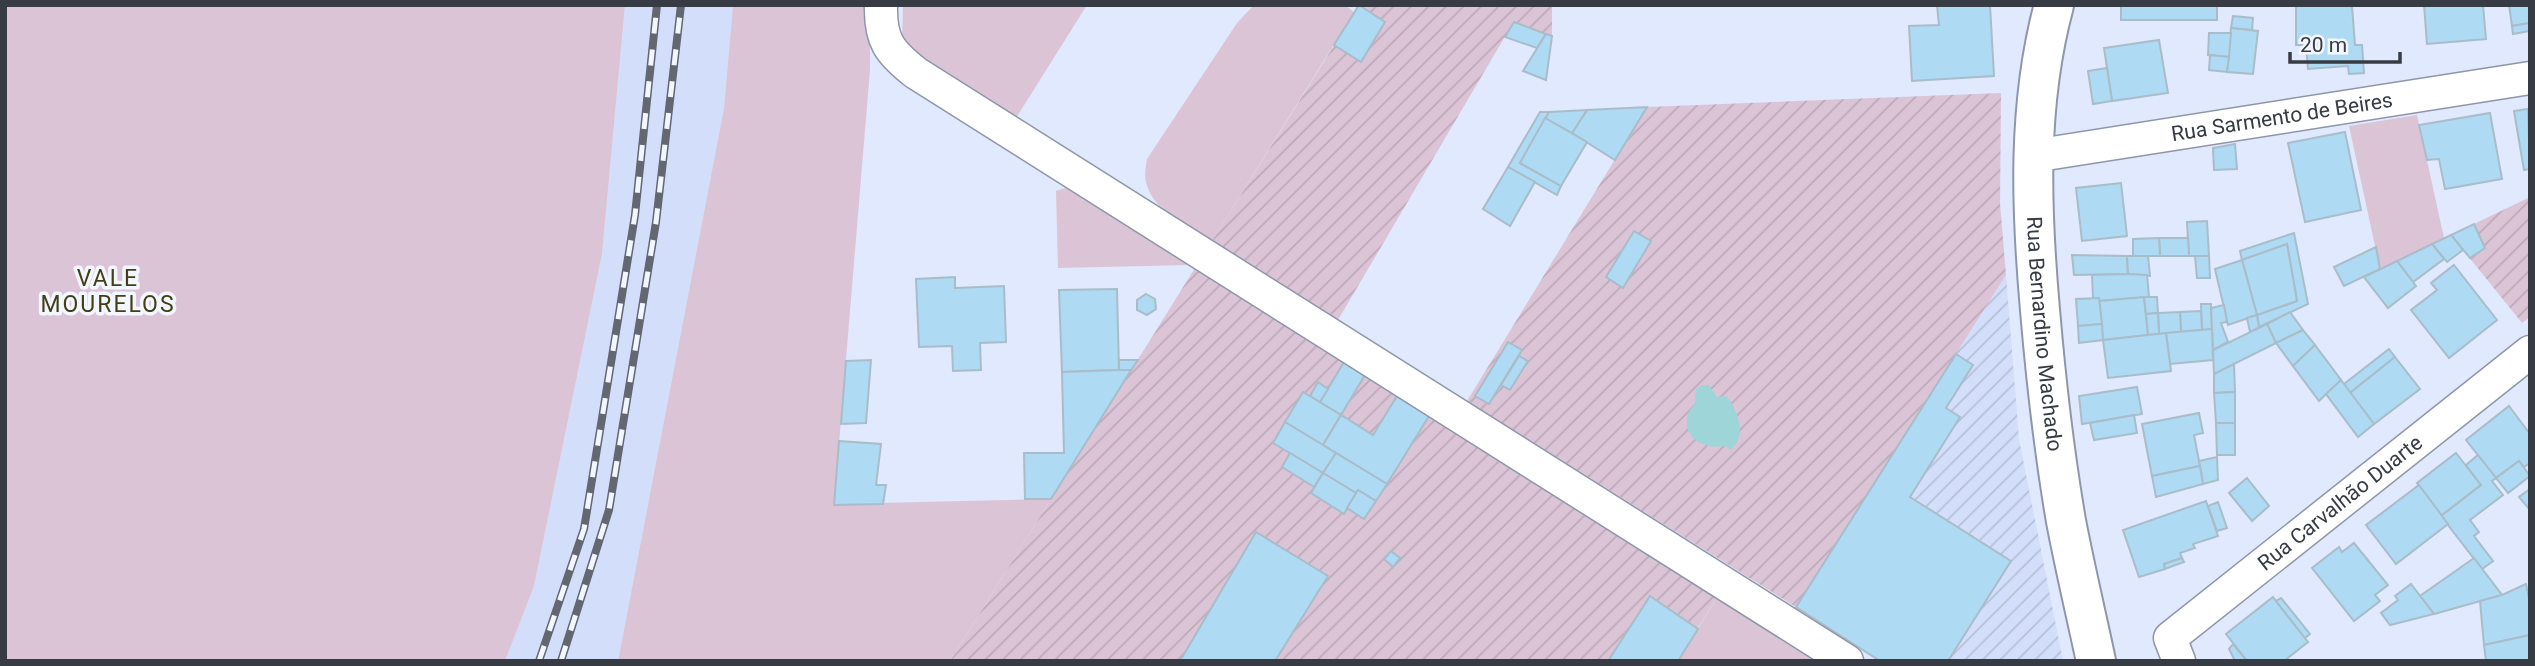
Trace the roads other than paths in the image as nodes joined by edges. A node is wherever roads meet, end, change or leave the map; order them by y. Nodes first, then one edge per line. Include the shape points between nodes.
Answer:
1 (881, 5) edge
2 (2054, 5) edge
3 (2530, 78) edge
4 (2033, 156) junction
5 (2530, 352) edge
6 (1847, 661) edge
7 (2096, 661) edge
8 (2179, 661) edge

1 - 6 street via 884,40 896,58 916,73
2 - 4 main road, Rua Bernardino Machado via 2038,79
3 - 4 street, Rua Sarmento de Beires
4 - 7 main road, Rua Bernardino Machado via 2034,242 2046,379 2066,521
5 - 8 street, Rua Carvalhão Duarte via 2170,638

